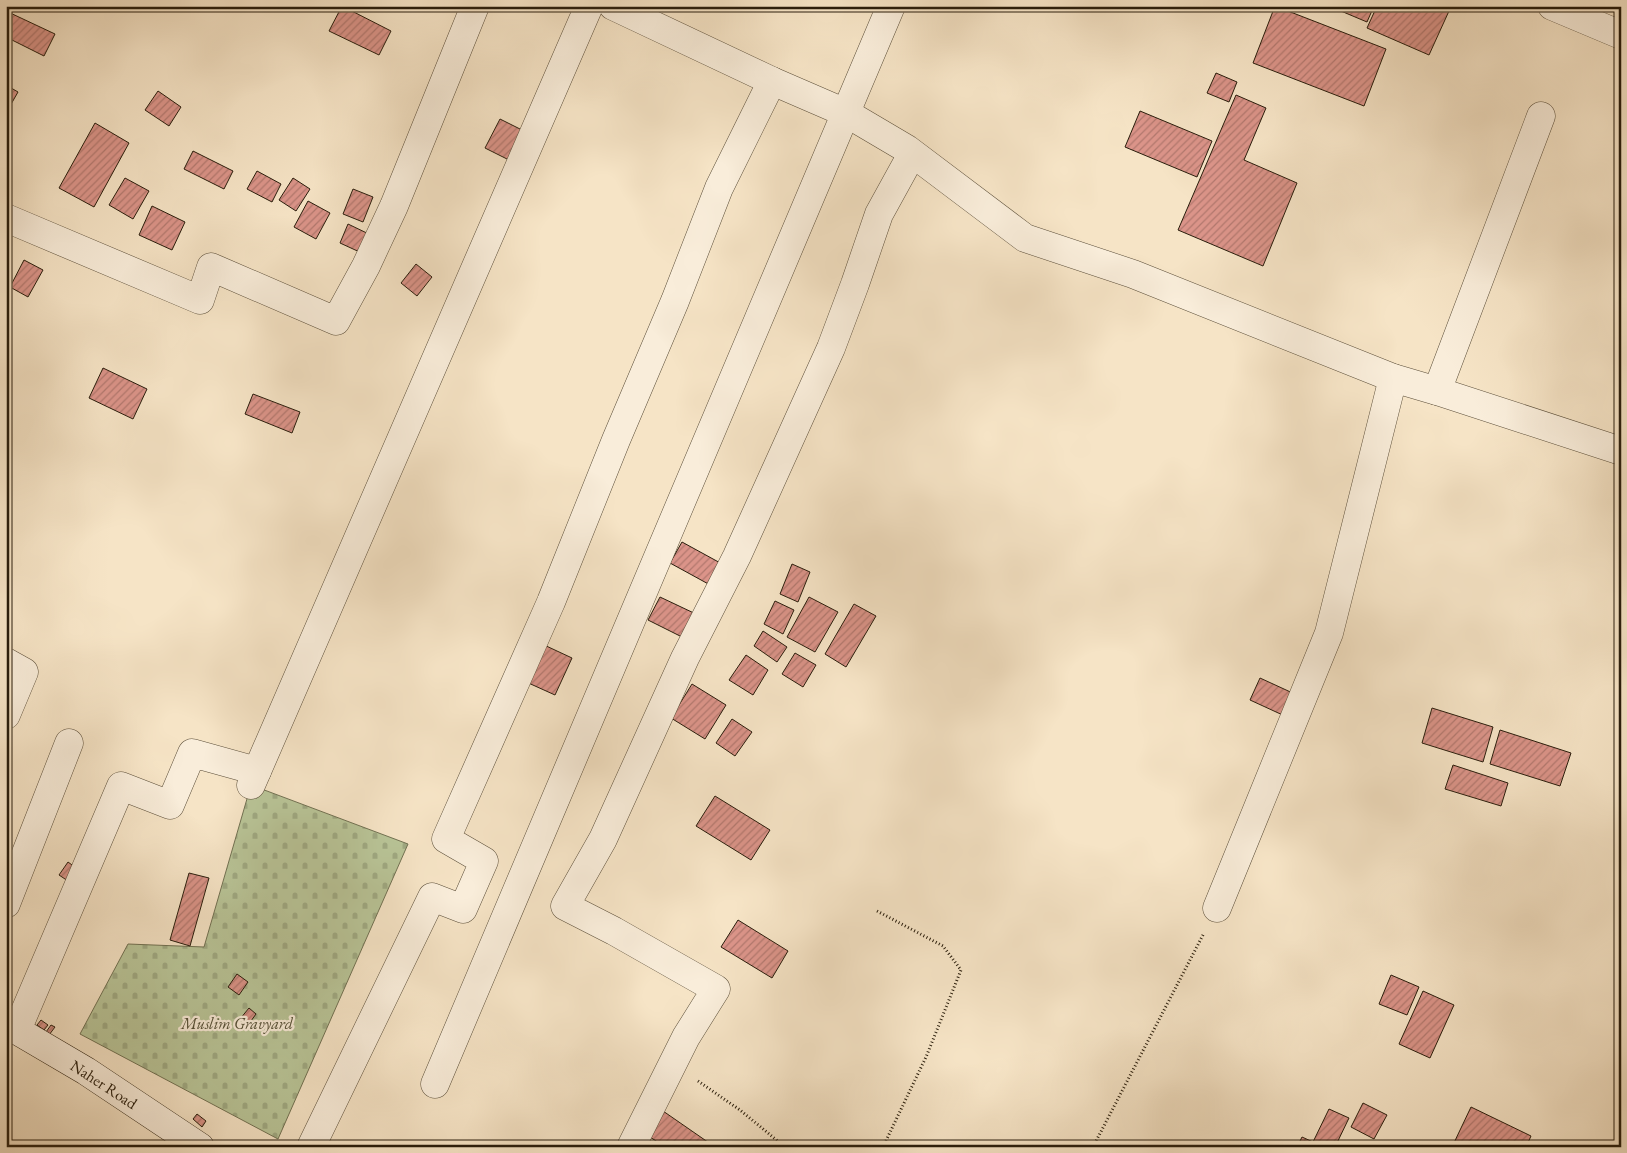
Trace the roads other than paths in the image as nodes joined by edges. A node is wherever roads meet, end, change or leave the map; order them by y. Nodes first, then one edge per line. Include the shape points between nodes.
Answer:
1 (475, 6) edge
2 (590, 6) edge
3 (614, 6) edge
4 (891, 6) edge
5 (1552, 6) edge
6 (1621, 34) edge
7 (772, 81) junction
8 (846, 113) junction
9 (1541, 116) dead end
10 (912, 154) junction
11 (6, 218) edge
12 (1393, 378) junction
13 (1438, 391) junction
14 (1621, 451) edge
15 (6, 662) edge
16 (6, 715) edge
17 (69, 744) dead end
18 (6, 904) edge
19 (1216, 908) road end
20 (12, 1027) edge
21 (435, 1084) dead end
22 (200, 1147) edge
23 (311, 1147) edge
24 (631, 1147) edge

1 - 11 street via 394,206 336,321 211,267 200,300
2 - 20 street via 254,778 192,753 170,805 121,786
3 - 7 street
4 - 8 street
5 - 6 street
7 - 8 street
7 - 23 street via 719,188 551,602 446,839 484,861 481,869 463,909 432,897
8 - 10 street
8 - 21 street
9 - 13 street
10 - 12 street via 1026,238 1133,274
10 - 24 street via 878,214 831,348 737,556 603,839 565,906 716,989 686,1038
12 - 13 street
12 - 19 street via 1329,633
13 - 14 street
15 - 16 street via 24,672
17 - 18 street
20 - 22 street, Naher Road via 86,1071

